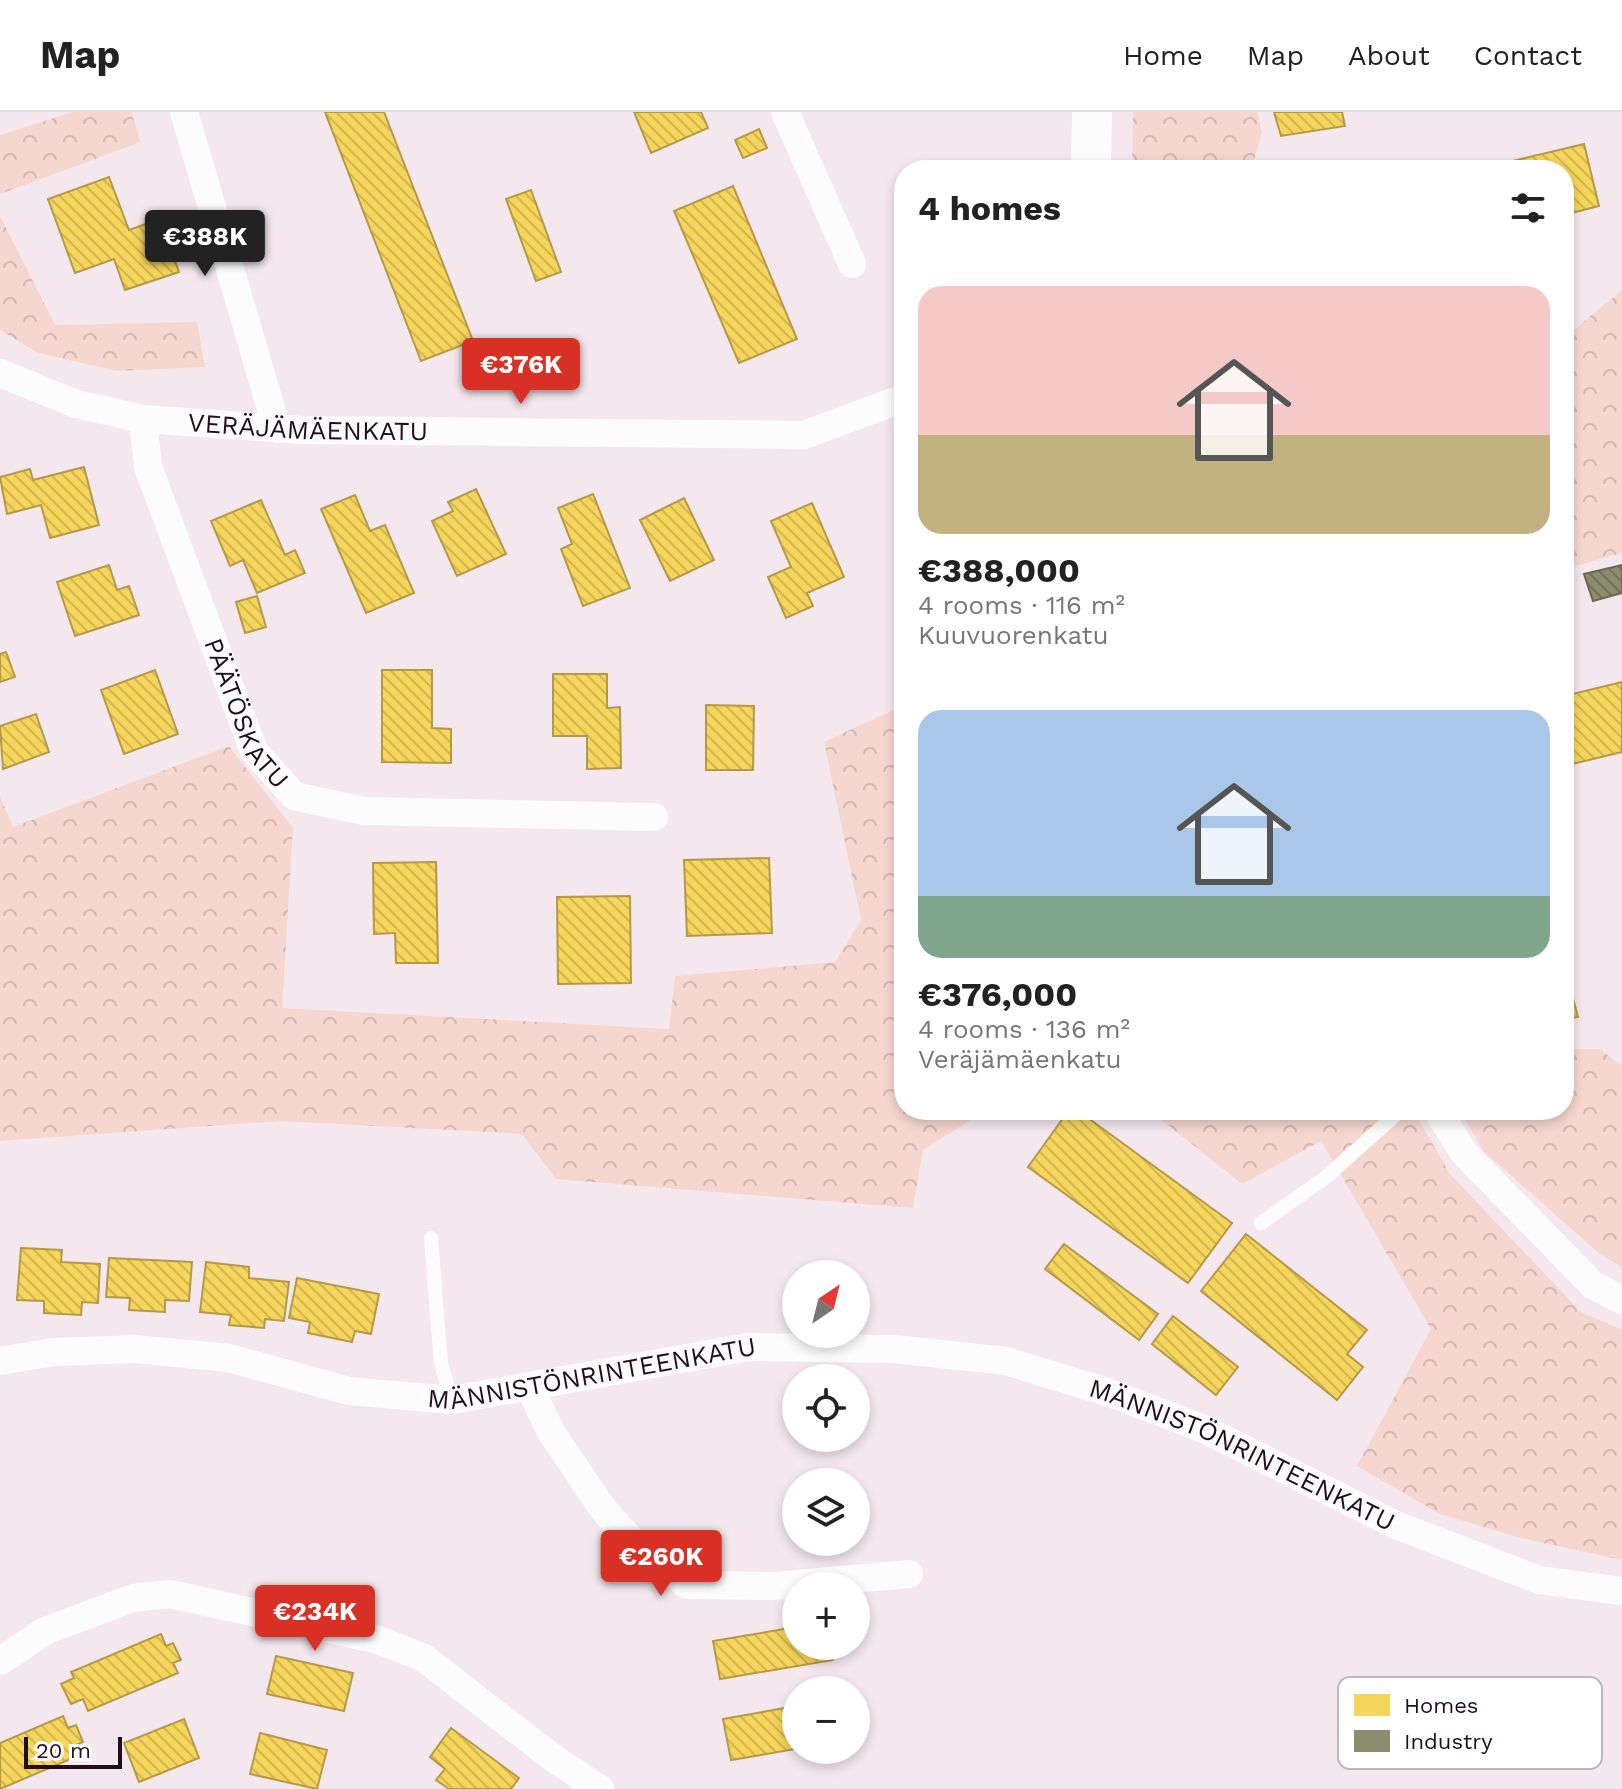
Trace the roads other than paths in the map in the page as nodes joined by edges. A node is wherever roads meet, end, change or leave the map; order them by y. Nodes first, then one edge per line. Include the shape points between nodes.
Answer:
1 (184, 112) edge
2 (785, 112) edge
3 (1092, 112) edge
4 (1091, 160) edge
5 (852, 264) dead end
6 (0, 373) edge
7 (894, 402) edge
8 (143, 419) junction
9 (277, 429) junction
10 (654, 817) dead end
11 (1390, 1120) edge
12 (1444, 1120) edge
13 (1261, 1223) dead end
14 (431, 1238) dead end
15 (1622, 1300) edge
16 (0, 1361) edge
17 (530, 1388) junction
18 (452, 1400) junction
19 (909, 1574) dead end
20 (1622, 1591) edge
21 (0, 1661) edge
22 (600, 1789) edge

1 - 9 street
2 - 5 street
3 - 4 street
6 - 8 street, VERÄJÄMÄENKATU via 76,404
7 - 9 street, VERÄJÄMÄENKATU via 804,435
8 - 9 street, VERÄJÄMÄENKATU
8 - 10 street, PÄÄTÖSKATU via 148,467 254,751 294,796 364,811
11 - 13 lane via 1325,1178
12 - 15 street via 1475,1164 1593,1285
14 - 18 lane via 441,1364
16 - 18 street, MÄNNISTÖNRINTEENKATU via 54,1352 135,1349 229,1358 349,1391
17 - 18 street, MÄNNISTÖNRINTEENKATU
17 - 19 street via 551,1432 603,1509 632,1541 687,1585 775,1586
17 - 20 street, MÄNNISTÖNRINTEENKATU via 748,1347 894,1349 1006,1361 1204,1429 1396,1525 1539,1580
21 - 22 street via 45,1631 133,1598 170,1594 379,1640 424,1658

